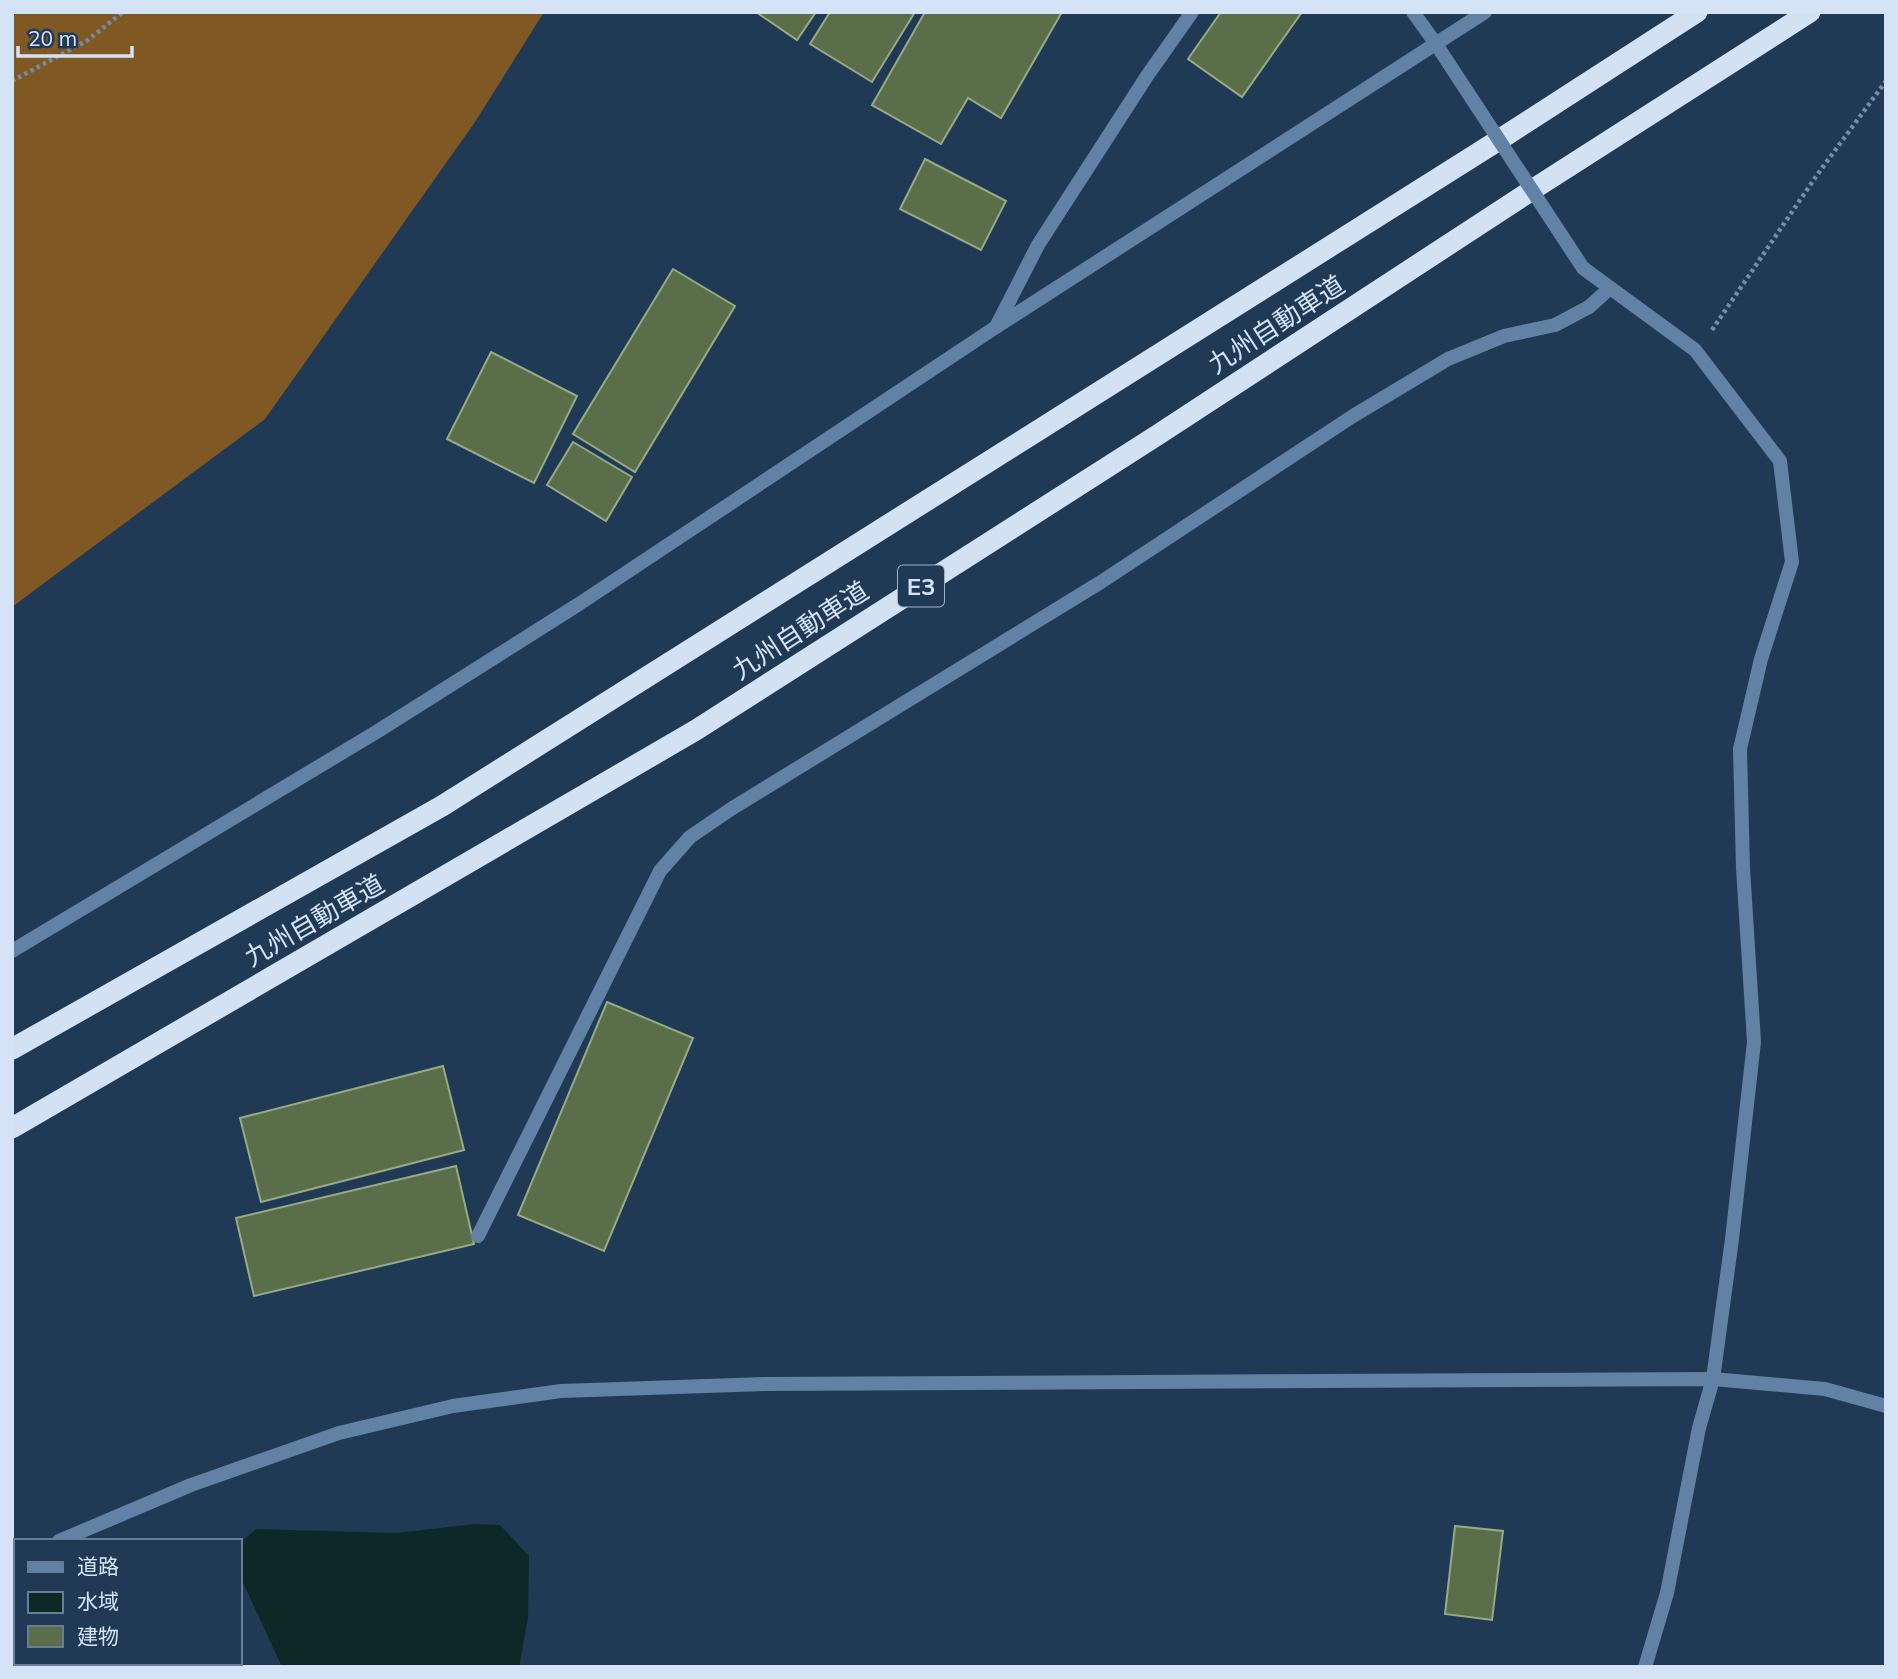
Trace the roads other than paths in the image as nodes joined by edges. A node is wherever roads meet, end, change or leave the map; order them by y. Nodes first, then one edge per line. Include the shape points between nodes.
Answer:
1 (1192, 12) edge
2 (1413, 12) edge
3 (1485, 12) edge
4 (1697, 12) edge
5 (1810, 12) edge
6 (1436, 44) junction
7 (1609, 288) junction
8 (996, 327) junction
9 (12, 951) edge
10 (12, 1049) edge
11 (12, 1128) edge
12 (478, 1236) dead end
13 (1713, 1379) junction
14 (1886, 1406) edge
15 (64, 1539) edge
16 (1645, 1667) edge

1 - 8 street via 1038,245
2 - 6 street
3 - 6 street
4 - 10 highway, 九州自動車道 via 442,806
5 - 11 highway, 九州自動車道 / E3 via 696,730
6 - 7 street, bridge via 1583,268
6 - 8 street
7 - 12 street via 1589,307 1555,325 1504,336 1448,359 1101,582 690,837 660,871
7 - 13 street via 1695,351 1780,461 1792,562 1761,659 1740,749 1754,1042
8 - 9 street via 579,604
13 - 14 street via 1825,1389
13 - 15 street via 779,1384 562,1391 453,1406 339,1433 191,1485
13 - 16 street via 1667,1593

